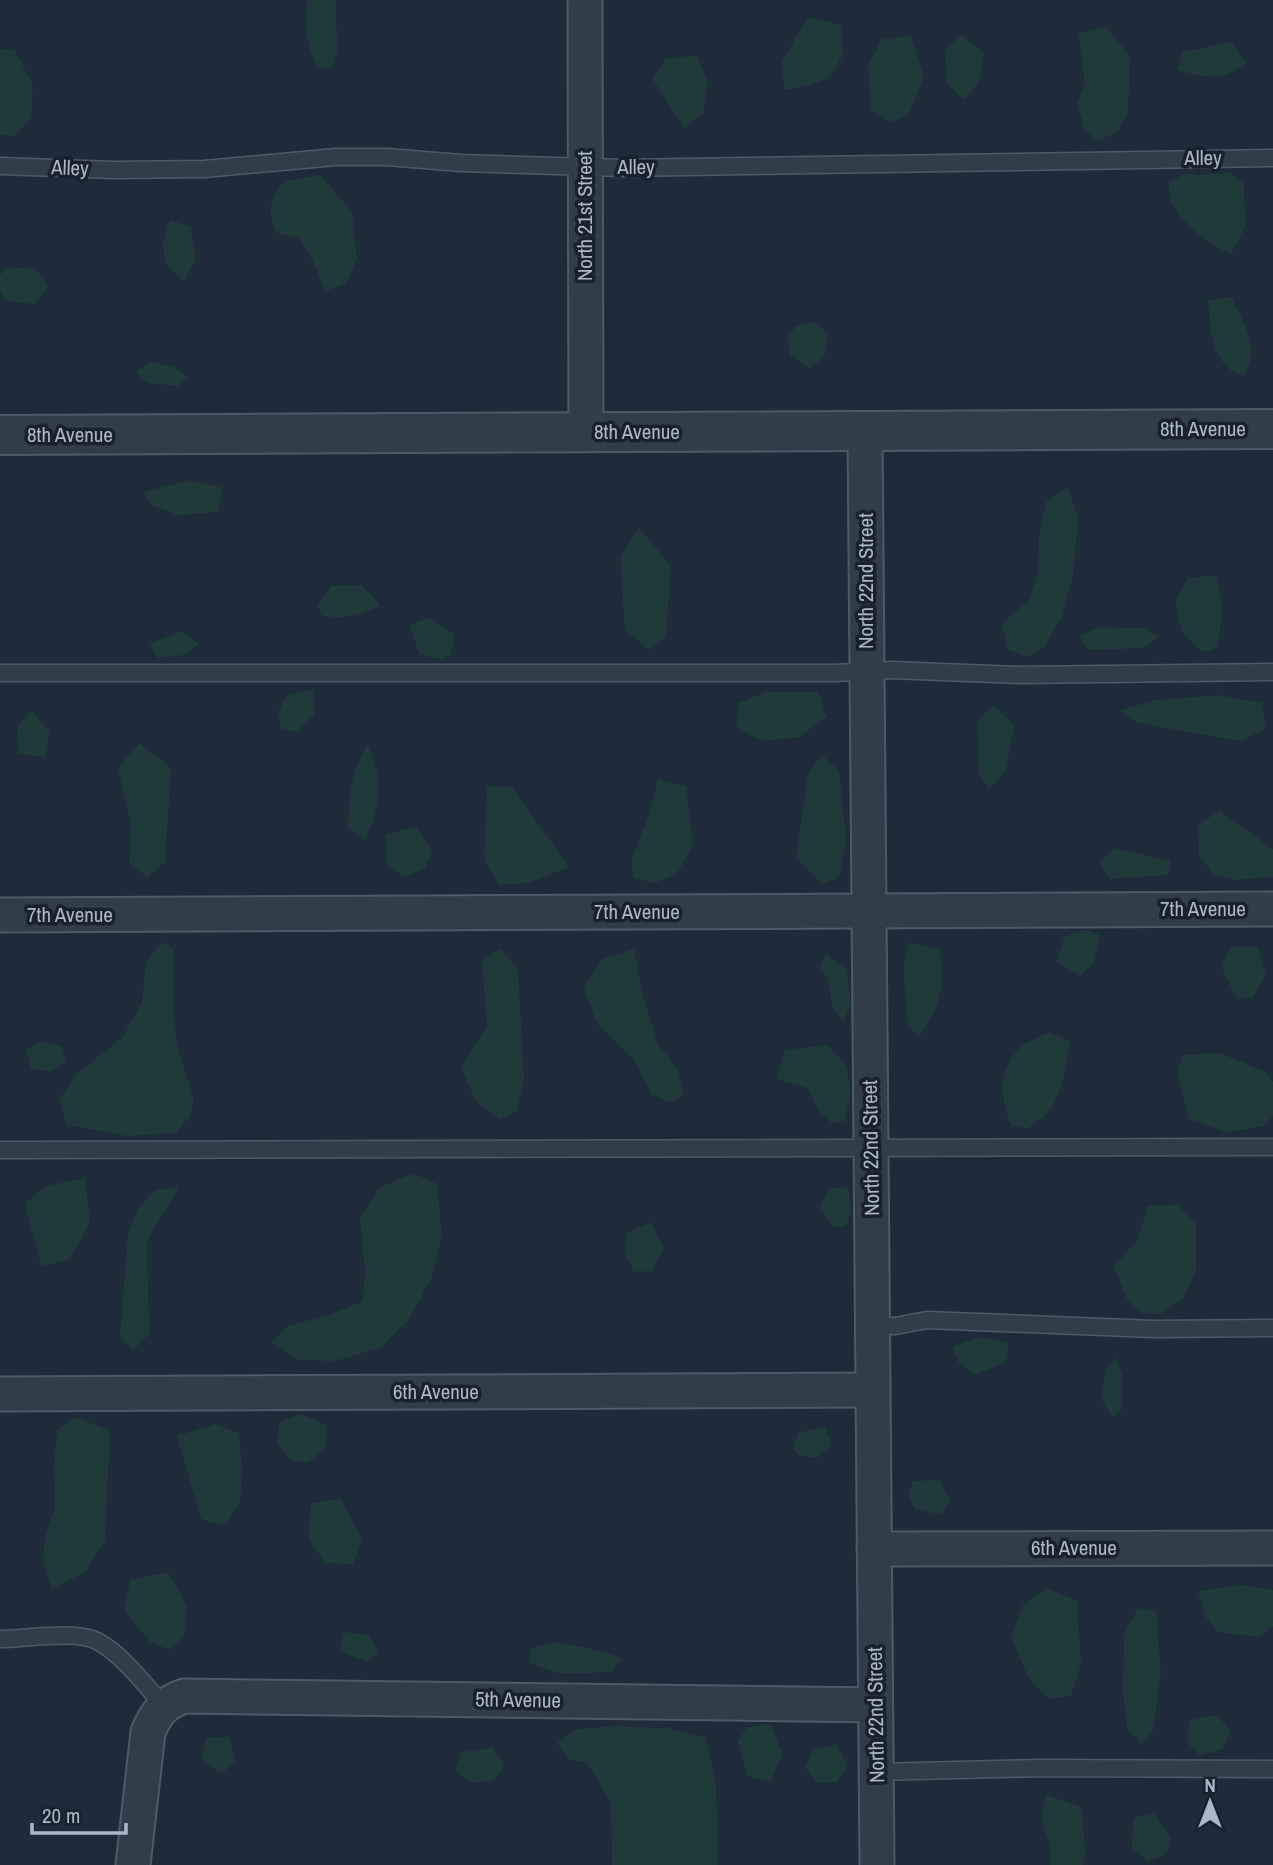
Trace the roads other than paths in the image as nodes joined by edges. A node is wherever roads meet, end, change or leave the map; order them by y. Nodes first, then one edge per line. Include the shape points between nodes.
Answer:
1 (585, 0) edge
2 (1273, 158) edge
3 (0, 166) edge
4 (585, 167) junction
5 (1273, 429) edge
6 (865, 431) junction
7 (586, 432) junction
8 (0, 435) edge
9 (867, 671) junction
10 (1273, 672) edge
11 (0, 673) edge
12 (1273, 909) edge
13 (869, 911) junction
14 (0, 915) edge
15 (1273, 1147) edge
16 (871, 1149) junction
17 (0, 1150) edge
18 (873, 1326) junction
19 (1273, 1328) edge
20 (873, 1390) junction
21 (0, 1394) edge
22 (1273, 1548) edge
23 (874, 1549) junction
24 (0, 1639) edge
25 (876, 1705) junction
26 (164, 1706) junction
27 (1273, 1769) edge
28 (876, 1772) junction
29 (134, 1865) edge
30 (877, 1865) edge

1 - 4 street, North 21st Street
2 - 4 lane, Alley
3 - 4 lane, Alley via 204,169 387,157
4 - 7 street, North 21st Street
5 - 6 street, 8th Avenue
6 - 7 street, 8th Avenue
6 - 9 street, North 22nd Street
7 - 8 street, 8th Avenue
9 - 10 lane via 1021,675
9 - 11 lane
9 - 13 street, North 22nd Street
12 - 13 street, 7th Avenue
13 - 14 street, 7th Avenue
13 - 16 street, North 22nd Street
15 - 16 lane
16 - 17 lane
16 - 18 street, North 22nd Street
18 - 19 lane via 927,1320 1153,1329
18 - 20 street, North 22nd Street
20 - 21 street, 6th Avenue
20 - 23 street, North 22nd Street
22 - 23 street, 6th Avenue
23 - 25 street, North 22nd Street
24 - 26 lane via 80,1637 97,1641 133,1671
25 - 26 street, 5th Avenue via 184,1696
25 - 28 street, North 22nd Street
26 - 29 street via 148,1732
27 - 28 lane
28 - 30 street, North 22nd Street

